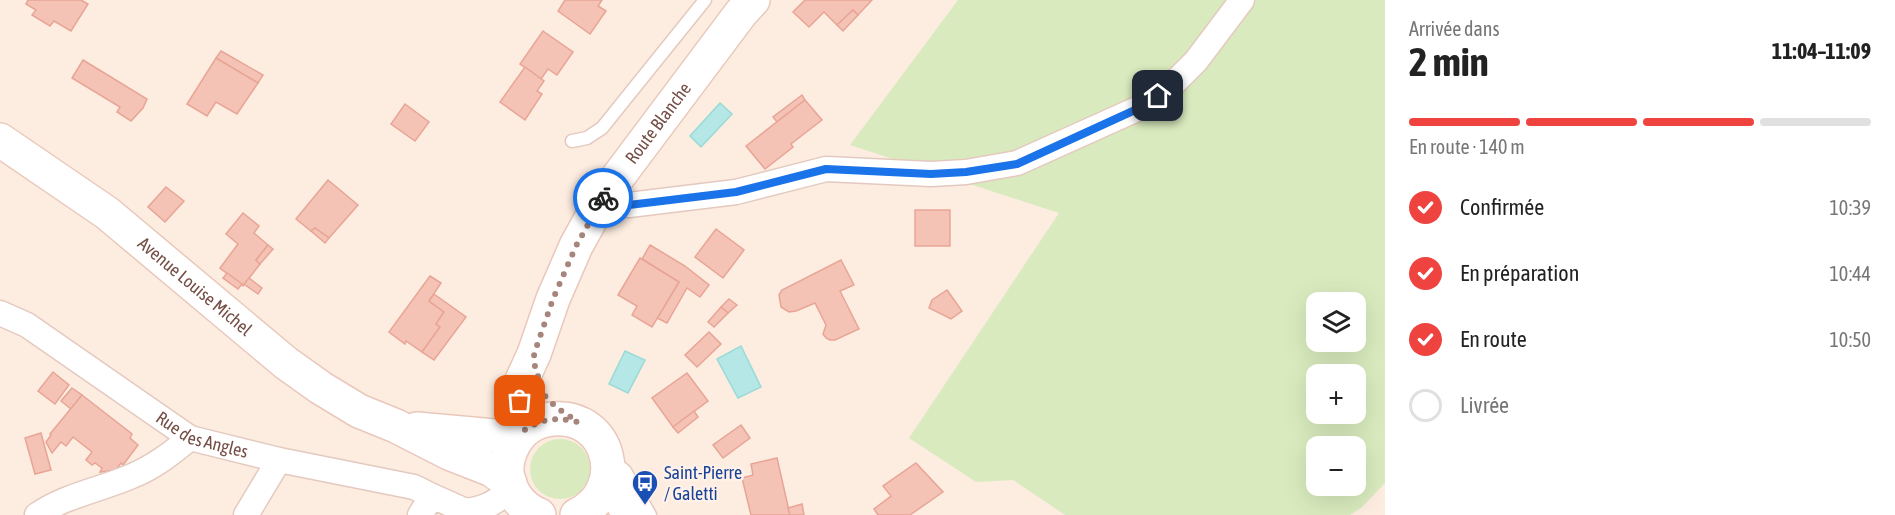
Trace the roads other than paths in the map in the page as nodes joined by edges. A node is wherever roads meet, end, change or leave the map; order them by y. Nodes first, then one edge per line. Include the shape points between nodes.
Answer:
1 (705, 0) edge
2 (753, 0) edge
3 (1242, 0) edge
4 (0, 140) edge
5 (572, 141) dead end
6 (603, 197) junction
7 (0, 313) edge
8 (534, 354) junction
9 (578, 422) junction
10 (396, 426) junction
11 (520, 435) junction
12 (190, 438) junction
13 (279, 460) junction
14 (607, 467) junction
15 (511, 486) junction
16 (426, 505) edge
17 (470, 513) edge
18 (37, 515) edge
19 (246, 515) edge
20 (539, 515) edge
21 (577, 515) edge
22 (630, 515) edge
23 (650, 515) edge

1 - 5 lane via 602,128 587,138
2 - 6 street, Route Blanche
3 - 6 street via 1196,61 1146,105 1017,164 931,174 826,169 736,192 629,205
4 - 10 street, Avenue Louise Michel via 107,213 286,363 359,411
6 - 8 street, Route Blanche via 576,246
7 - 12 street, Rue des Angles via 27,325
8 - 9 street via 544,395
8 - 11 street, Route Blanche via 522,380
9 - 11 street via 545,419
9 - 14 street via 603,445
10 - 11 street, Avenue Louise Michel
10 - 15 street, Avenue Louise Michel via 492,470
11 - 15 street via 508,460
12 - 13 street, Rue des Angles
12 - 18 street via 130,477 72,496
13 - 16 street, Rue des Angles via 414,487
13 - 19 street
14 - 21 street via 599,498
14 - 22 street
14 - 23 lane via 626,471
15 - 17 street via 492,505
15 - 20 street, Avenue Louise Michel via 525,507
16 - 17 street, Rue des Angles

